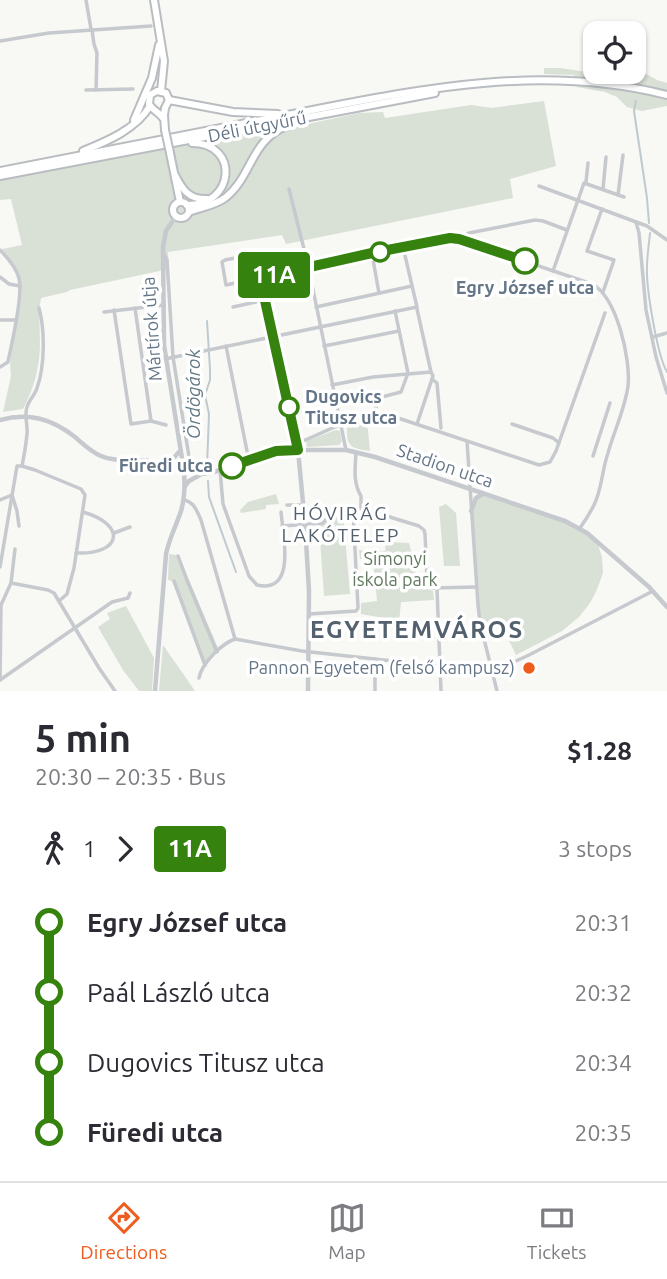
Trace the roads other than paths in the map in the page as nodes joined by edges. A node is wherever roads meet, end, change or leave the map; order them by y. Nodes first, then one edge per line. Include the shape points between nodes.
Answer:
1 (86, 0) edge
2 (154, 0) edge
3 (151, 26) dead end
4 (92, 30) junction
5 (161, 39) junction
6 (0, 41) edge
7 (515, 80) junction
8 (133, 89) dead end
9 (86, 90) dead end
10 (96, 90) junction
11 (161, 91) junction
12 (667, 95) edge
13 (169, 100) junction
14 (150, 106) junction
15 (293, 114) junction
16 (163, 118) junction
17 (307, 118) junction
18 (132, 125) junction
19 (176, 143) junction
20 (623, 155) dead end
21 (68, 157) junction
22 (606, 157) dead end
23 (588, 163) dead end
24 (0, 173) edge
25 (175, 175) junction
26 (585, 183) junction
27 (539, 186) dead end
28 (603, 189) junction
29 (289, 190) dead end
30 (618, 195) junction
31 (214, 197) junction
32 (624, 197) dead end
33 (578, 200) junction
34 (180, 202) junction
35 (188, 208) junction
36 (602, 209) junction
37 (176, 216) junction
38 (636, 222) junction
39 (567, 230) junction
40 (459, 239) junction
41 (667, 240) edge
42 (403, 247) junction
43 (0, 250) edge
44 (163, 251) junction
45 (372, 253) junction
46 (240, 257) dead end
47 (308, 267) junction
48 (553, 271) junction
49 (0, 277) edge
50 (260, 278) junction
51 (20, 286) junction
52 (412, 286) junction
53 (603, 292) junction
54 (379, 293) junction
55 (265, 300) junction
56 (164, 305) junction
57 (233, 307) dead end
58 (316, 307) junction
59 (39, 308) dead end
60 (135, 308) junction
61 (417, 308) junction
62 (114, 310) junction
63 (395, 311) junction
64 (104, 312) dead end
65 (606, 313) dead end
66 (0, 320) edge
67 (15, 320) junction
68 (320, 327) junction
69 (400, 331) junction
70 (667, 333) edge
71 (273, 336) junction
72 (657, 336) junction
73 (226, 346) junction
74 (324, 346) junction
75 (173, 357) junction
76 (165, 359) junction
77 (0, 367) edge
78 (430, 372) junction
79 (408, 373) junction
80 (432, 379) junction
81 (332, 385) junction
82 (667, 393) edge
83 (610, 403) dead end
84 (376, 414) junction
85 (26, 416) junction
86 (0, 421) edge
87 (151, 421) junction
88 (417, 424) junction
89 (512, 424) dead end
90 (166, 425) dead end
91 (341, 425) junction
92 (441, 428) dead end
93 (303, 441) dead end
94 (467, 441) junction
95 (559, 443) junction
96 (180, 449) junction
97 (298, 450) junction
98 (313, 450) junction
99 (346, 450) junction
100 (356, 452) junction
101 (593, 456) dead end
102 (249, 461) junction
103 (300, 461) junction
104 (190, 463) dead end
105 (160, 464) junction
106 (22, 466) junction
107 (220, 470) junction
108 (184, 471) junction
109 (205, 474) junction
110 (185, 487) junction
111 (470, 489) junction
112 (484, 494) junction
113 (12, 495) junction
114 (0, 499) edge
115 (184, 500) junction
116 (287, 505) dead end
117 (303, 505) junction
118 (361, 509) junction
119 (353, 510) junction
120 (471, 511) junction
121 (83, 512) junction
122 (281, 512) dead end
123 (305, 524) junction
124 (19, 526) dead end
125 (282, 526) junction
126 (130, 527) dead end
127 (580, 528) junction
128 (114, 533) junction
129 (15, 549) dead end
130 (76, 553) junction
131 (178, 556) dead end
132 (0, 567) edge
133 (174, 581) dead end
134 (11, 583) junction
135 (476, 587) junction
136 (437, 589) junction
137 (653, 591) junction
138 (130, 593) dead end
139 (59, 601) junction
140 (667, 607) edge
141 (309, 614) junction
142 (75, 628) junction
143 (235, 639) junction
144 (217, 652) junction
145 (308, 652) junction
146 (375, 659) junction
147 (205, 665) junction
148 (441, 667) junction
149 (492, 672) junction
150 (199, 678) dead end
151 (0, 680) edge
152 (115, 691) edge
153 (155, 691) edge
154 (308, 691) edge
155 (375, 691) edge
156 (441, 691) edge
157 (497, 691) edge

1 - 4 street
2 - 5 main road
3 - 4 street
4 - 6 street
4 - 10 street
5 - 11 main road
5 - 18 main road via 152,78
7 - 12 main road, Déli útgyűrű via 563,79
7 - 15 main road, Déli útgyűrű via 420,90
7 - 17 main road, Déli útgyűrű
8 - 10 street
9 - 10 street
11 - 13 main road
11 - 14 main road via 150,95
13 - 15 main road via 256,114
13 - 16 main road
14 - 16 main road
14 - 18 main road
15 - 21 main road, Déli útgyűrű
16 - 25 main road, bridge
17 - 19 main road, Déli útgyűrű
17 - 35 main road via 279,129 264,141 227,196 214,204
18 - 21 main road via 113,139
19 - 24 main road, Déli útgyűrű
19 - 31 main road via 206,145 219,154 225,175
20 - 30 street
21 - 24 main road, Déli útgyűrű
22 - 28 street
23 - 26 street
25 - 31 main road via 191,197
25 - 34 main road
26 - 28 street
26 - 33 street
27 - 33 street
28 - 30 street
29 - 47 street
30 - 32 street
31 - 35 main road
33 - 36 street
33 - 39 street
34 - 35 main road
34 - 37 main road via 173,208
35 - 37 main road via 185,217
36 - 38 street
36 - 53 street via 587,251 614,260
37 - 44 street, Mártírok útja via 166,231
38 - 41 street via 664,234
38 - 72 street via 646,310
39 - 40 street via 535,220
39 - 48 street
40 - 42 street
40 - 48 street
42 - 45 street
42 - 52 street
43 - 51 street
44 - 56 street, Mártírok útja
44 - 75 street
45 - 47 street
45 - 54 street
46 - 50 street via 222,262 226,285
47 - 50 street
47 - 58 street
48 - 53 street
49 - 51 street
50 - 55 street
51 - 67 street
52 - 54 street
52 - 61 street
53 - 127 street via 615,314 628,388 596,500
54 - 58 street
55 - 57 street
55 - 71 street
56 - 60 street
56 - 76 street, Mártírok útja
58 - 68 street
59 - 85 street via 41,369
60 - 62 street
60 - 87 street
61 - 63 street
61 - 78 street
62 - 64 street
62 - 87 street via 131,424
63 - 68 street
63 - 69 street
65 - 95 street
66 - 67 street
67 - 77 street via 8,362
68 - 71 street
68 - 74 street
69 - 74 street
69 - 79 street
70 - 72 street
71 - 73 street
71 - 97 street
72 - 82 street via 656,357
73 - 75 street
73 - 102 street
74 - 81 street
75 - 76 street
75 - 104 street
76 - 96 street, Mártírok útja
78 - 79 street
78 - 80 street
79 - 81 street
79 - 84 street via 401,392 377,398
80 - 88 street
80 - 92 street via 438,383
81 - 91 street
83 - 101 street
84 - 88 street
84 - 91 street
85 - 86 street
85 - 105 street via 55,424 102,457
85 - 106 street
87 - 90 street
88 - 94 street
89 - 95 street
91 - 93 street
91 - 99 street
94 - 95 street via 545,464
94 - 111 street
96 - 105 street via 172,460
96 - 108 street, Mártírok útja
97 - 98 street, Stadion utca
97 - 102 street, Stadion utca via 276,451
97 - 103 street
98 - 99 street, Stadion utca
98 - 103 street
99 - 100 street, Stadion utca
100 - 111 street, Stadion utca
100 - 118 street via 354,474
102 - 107 street, Stadion utca
103 - 117 street
105 - 108 street
106 - 113 street via 17,466
106 - 121 street via 83,490
107 - 109 street, Stadion utca
107 - 125 street via 223,504 248,576 261,586 271,586 282,575
108 - 109 street
108 - 110 street, Mártírok útja
109 - 110 street
110 - 115 street, Mártírok útja
111 - 112 street, Stadion utca
111 - 120 street
112 - 120 street via 476,498
112 - 127 street, Stadion utca
113 - 114 street
113 - 124 street
113 - 132 street
115 - 143 street via 193,505 201,520
115 - 153 street, Mártírok útja via 166,554
116 - 117 street
117 - 123 street
118 - 119 street
118 - 136 street via 424,530 428,585
119 - 123 street via 330,514 323,523
119 - 141 street via 358,608
120 - 135 street
121 - 128 street via 107,523
121 - 130 street
122 - 125 street
123 - 125 street
123 - 141 street
126 - 128 street
127 - 137 street, Stadion utca
128 - 130 street via 107,547
129 - 134 street
130 - 139 street via 68,591
131 - 144 street
133 - 147 street
134 - 139 street via 51,591
134 - 151 street via 1,605
135 - 136 street
135 - 149 street
136 - 148 street
137 - 140 street, Stadion utca
137 - 149 street
138 - 142 street
139 - 142 street
141 - 145 street
142 - 151 street
142 - 152 street
143 - 144 street
143 - 145 street
144 - 147 street
145 - 146 street
145 - 154 street
146 - 148 street
146 - 155 street
147 - 150 street
148 - 149 street
148 - 156 street
149 - 157 street

